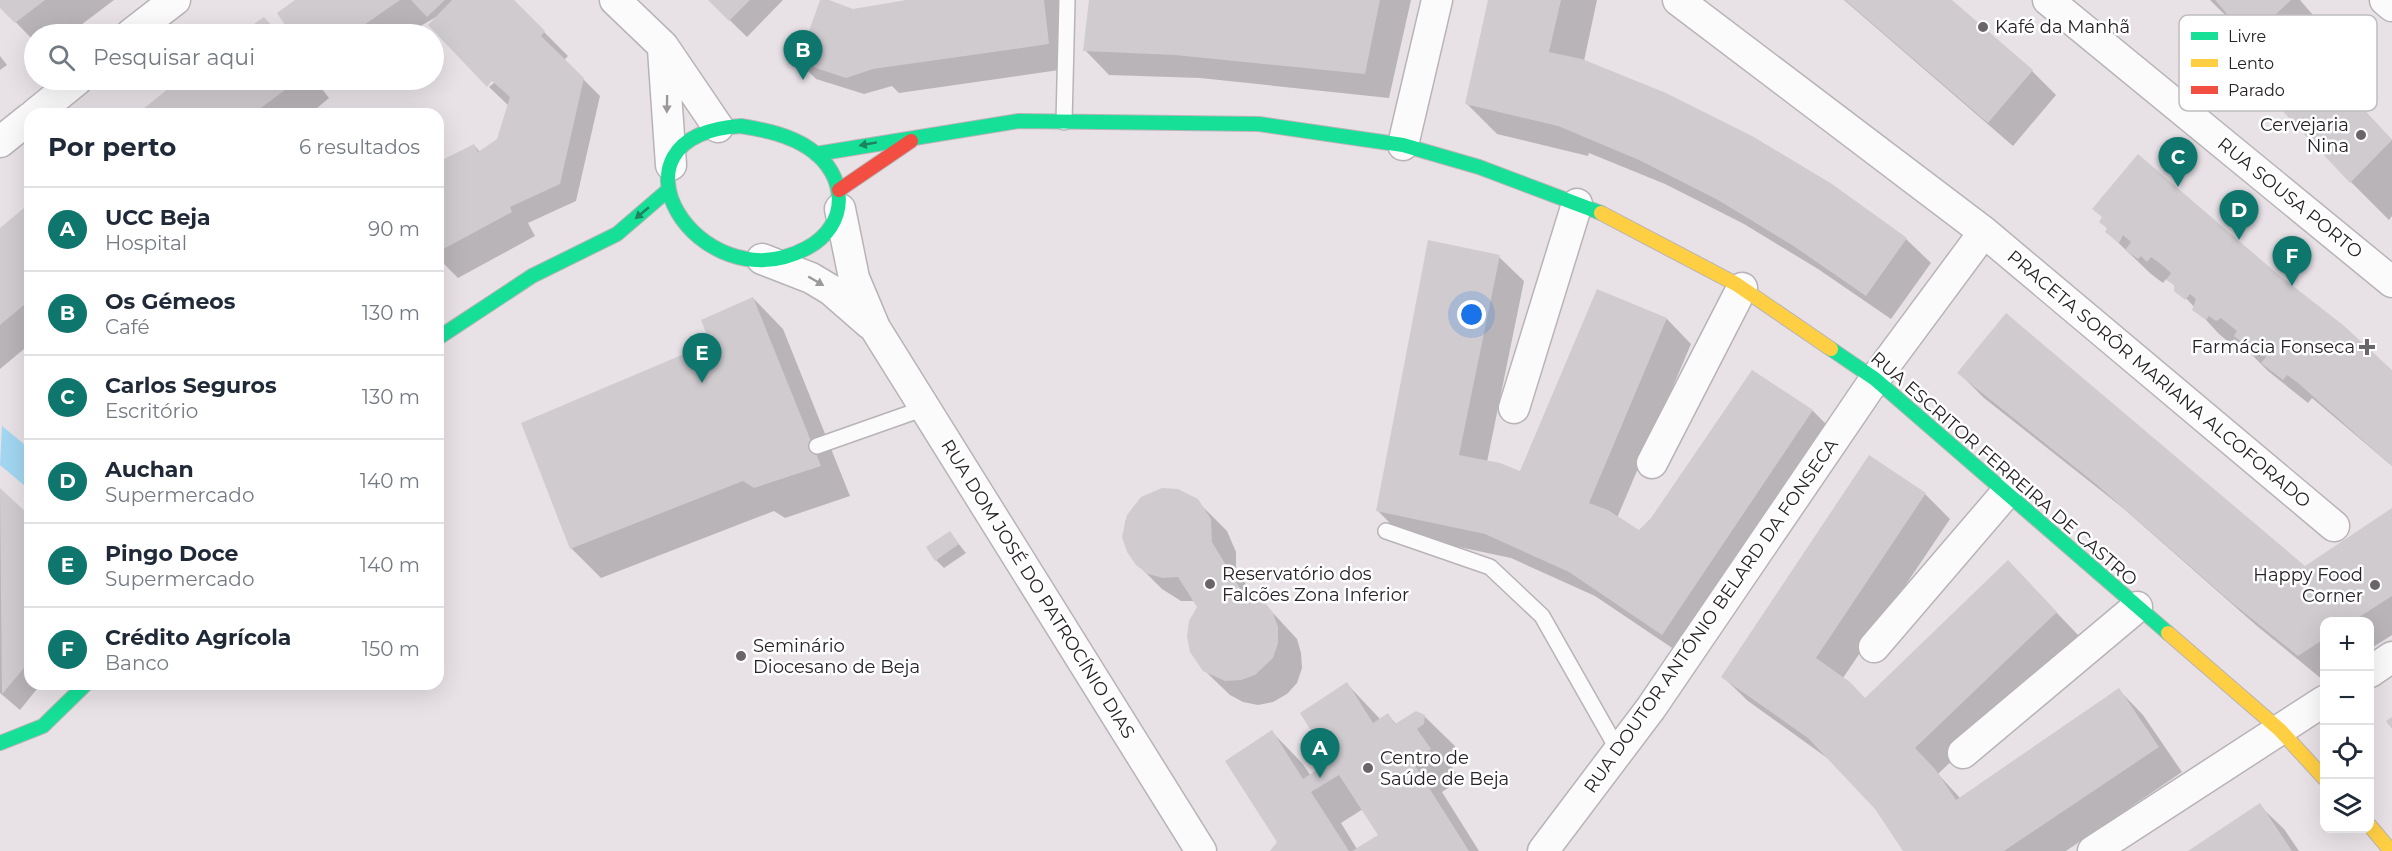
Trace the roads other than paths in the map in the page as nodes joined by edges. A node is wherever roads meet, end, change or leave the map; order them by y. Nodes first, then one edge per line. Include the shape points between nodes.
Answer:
1 (175, 0) edge
2 (615, 0) edge
3 (1067, 0) edge
4 (1437, 0) edge
5 (1678, 0) edge
6 (2048, 0) edge
7 (2385, 0) edge
8 (2392, 6) edge
9 (144, 24) edge
10 (663, 46) junction
11 (65, 90) edge
12 (2179, 107) edge
13 (42, 108) edge
14 (2183, 111) edge
15 (1064, 122) junction
16 (24, 123) edge
17 (718, 128) junction
18 (920, 135) junction
19 (0, 142) edge
20 (1403, 146) junction
21 (816, 154) junction
22 (669, 178) junction
23 (840, 200) junction
24 (1577, 204) junction
25 (1984, 232) junction
26 (637, 233) dead end
27 (617, 234) junction
28 (762, 259) junction
29 (2392, 282) edge
30 (1742, 288) junction
31 (875, 327) junction
32 (444, 334) edge
33 (1875, 379) junction
34 (925, 408) junction
35 (1514, 408) dead end
36 (817, 446) dead end
37 (1652, 463) dead end
38 (2006, 493) junction
39 (2334, 526) dead end
40 (1386, 531) dead end
41 (2137, 607) junction
42 (1874, 647) dead end
43 (2392, 657) edge
44 (2371, 671) edge
45 (80, 690) edge
46 (2320, 704) edge
47 (2280, 730) junction
48 (0, 743) edge
49 (1618, 750) junction
50 (1963, 753) dead end
51 (2320, 773) edge
52 (2374, 831) edge
53 (1201, 851) edge
54 (1543, 851) edge
55 (2093, 851) edge
56 (2391, 851) edge

1 - 9 street
2 - 10 street
3 - 15 lane
4 - 20 street
5 - 25 street, PRACETA SORÔR MARIANA ALCOFORADO
6 - 12 street, RUA SOUSA PORTO
7 - 8 street
10 - 17 street
10 -> 22 street
11 - 13 street
14 - 29 street, RUA SOUSA PORTO
15 - 18 main road, RUA ESCRITOR FERREIRA DE CASTRO via 1019,121
15 - 20 main road, RUA ESCRITOR FERREIRA DE CASTRO via 1259,124
16 - 19 street
17 - 21 main road via 760,129
17 - 22 main road via 697,134 679,149
18 -> 21 main road, RUA ESCRITOR FERREIRA DE CASTRO
18 - 23 main road, RUA ESCRITOR FERREIRA DE CASTRO
20 - 24 main road, RUA ESCRITOR FERREIRA DE CASTRO via 1479,167
21 - 23 main road via 831,171
22 -> 27 main road
22 - 28 main road via 674,213 684,230 714,249
23 - 28 main road via 836,223 808,249 786,257
23 - 31 street, RUA DOM JOSÉ DO PATROCÍNIO DIAS via 854,278
24 - 30 main road, RUA ESCRITOR FERREIRA DE CASTRO via 1607,215
24 - 35 street
25 - 33 street
25 - 39 street, PRACETA SORÔR MARIANA ALCOFORADO
26 - 27 main road
27 - 32 main road via 532,276
28 -> 31 street, RUA DOM JOSÉ DO PATROCÍNIO DIAS via 831,290
30 - 33 main road, RUA ESCRITOR FERREIRA DE CASTRO
30 - 37 street
31 - 34 street, RUA DOM JOSÉ DO PATROCÍNIO DIAS
33 - 38 main road, RUA ESCRITOR FERREIRA DE CASTRO
33 - 49 street, RUA DOUTOR ANTÓNIO BELARD DA FONSECA via 1671,679
34 - 36 lane
34 - 53 street, RUA DOM JOSÉ DO PATROCÍNIO DIAS
38 - 41 main road, RUA ESCRITOR FERREIRA DE CASTRO
38 - 42 street
40 - 49 lane via 1490,567 1508,583 1542,616
41 - 47 main road, RUA ESCRITOR FERREIRA DE CASTRO
41 - 50 street
43 - 44 street
45 - 48 main road via 43,726
46 - 47 street
47 - 51 main road, RUA ESCRITOR FERREIRA DE CASTRO
47 - 55 street
49 - 54 street, RUA DOUTOR ANTÓNIO BELARD DA FONSECA
52 - 56 main road

